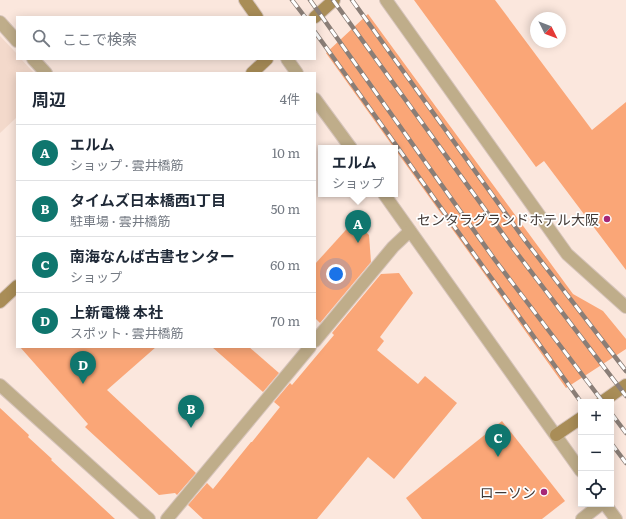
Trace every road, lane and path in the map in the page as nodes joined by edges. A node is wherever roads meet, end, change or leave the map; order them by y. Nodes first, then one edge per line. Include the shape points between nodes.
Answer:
1 (245, 0) edge
2 (334, 0) edge
3 (386, 0) edge
4 (256, 16) edge
5 (316, 16) edge
6 (0, 22) edge
7 (16, 40) edge
8 (34, 60) edge
9 (266, 60) edge
10 (288, 60) edge
11 (45, 72) edge
12 (253, 72) edge
13 (296, 72) edge
14 (316, 100) edge
15 (349, 145) edge
16 (386, 197) edge
17 (410, 231) junction
18 (16, 287) edge
19 (0, 302) edge
20 (626, 307) edge
21 (316, 341) edge
22 (309, 348) edge
23 (0, 385) edge
24 (626, 385) edge
25 (606, 399) edge
26 (578, 420) edge
27 (556, 436) junction
28 (578, 467) edge
29 (597, 507) edge
30 (607, 507) edge
31 (149, 519) edge
32 (167, 519) edge
33 (582, 519) edge
34 (616, 519) edge

1 - 4 street
2 - 5 street
3 - 20 street via 567,254
6 - 7 street
8 - 11 street
9 - 12 street
10 - 13 street
14 - 15 street
16 - 17 street
17 - 21 street via 393,247
17 - 27 street
18 - 19 street
22 - 32 street
23 - 31 street
24 - 25 street
26 - 27 street
27 - 28 street
29 - 33 street
30 - 34 street

